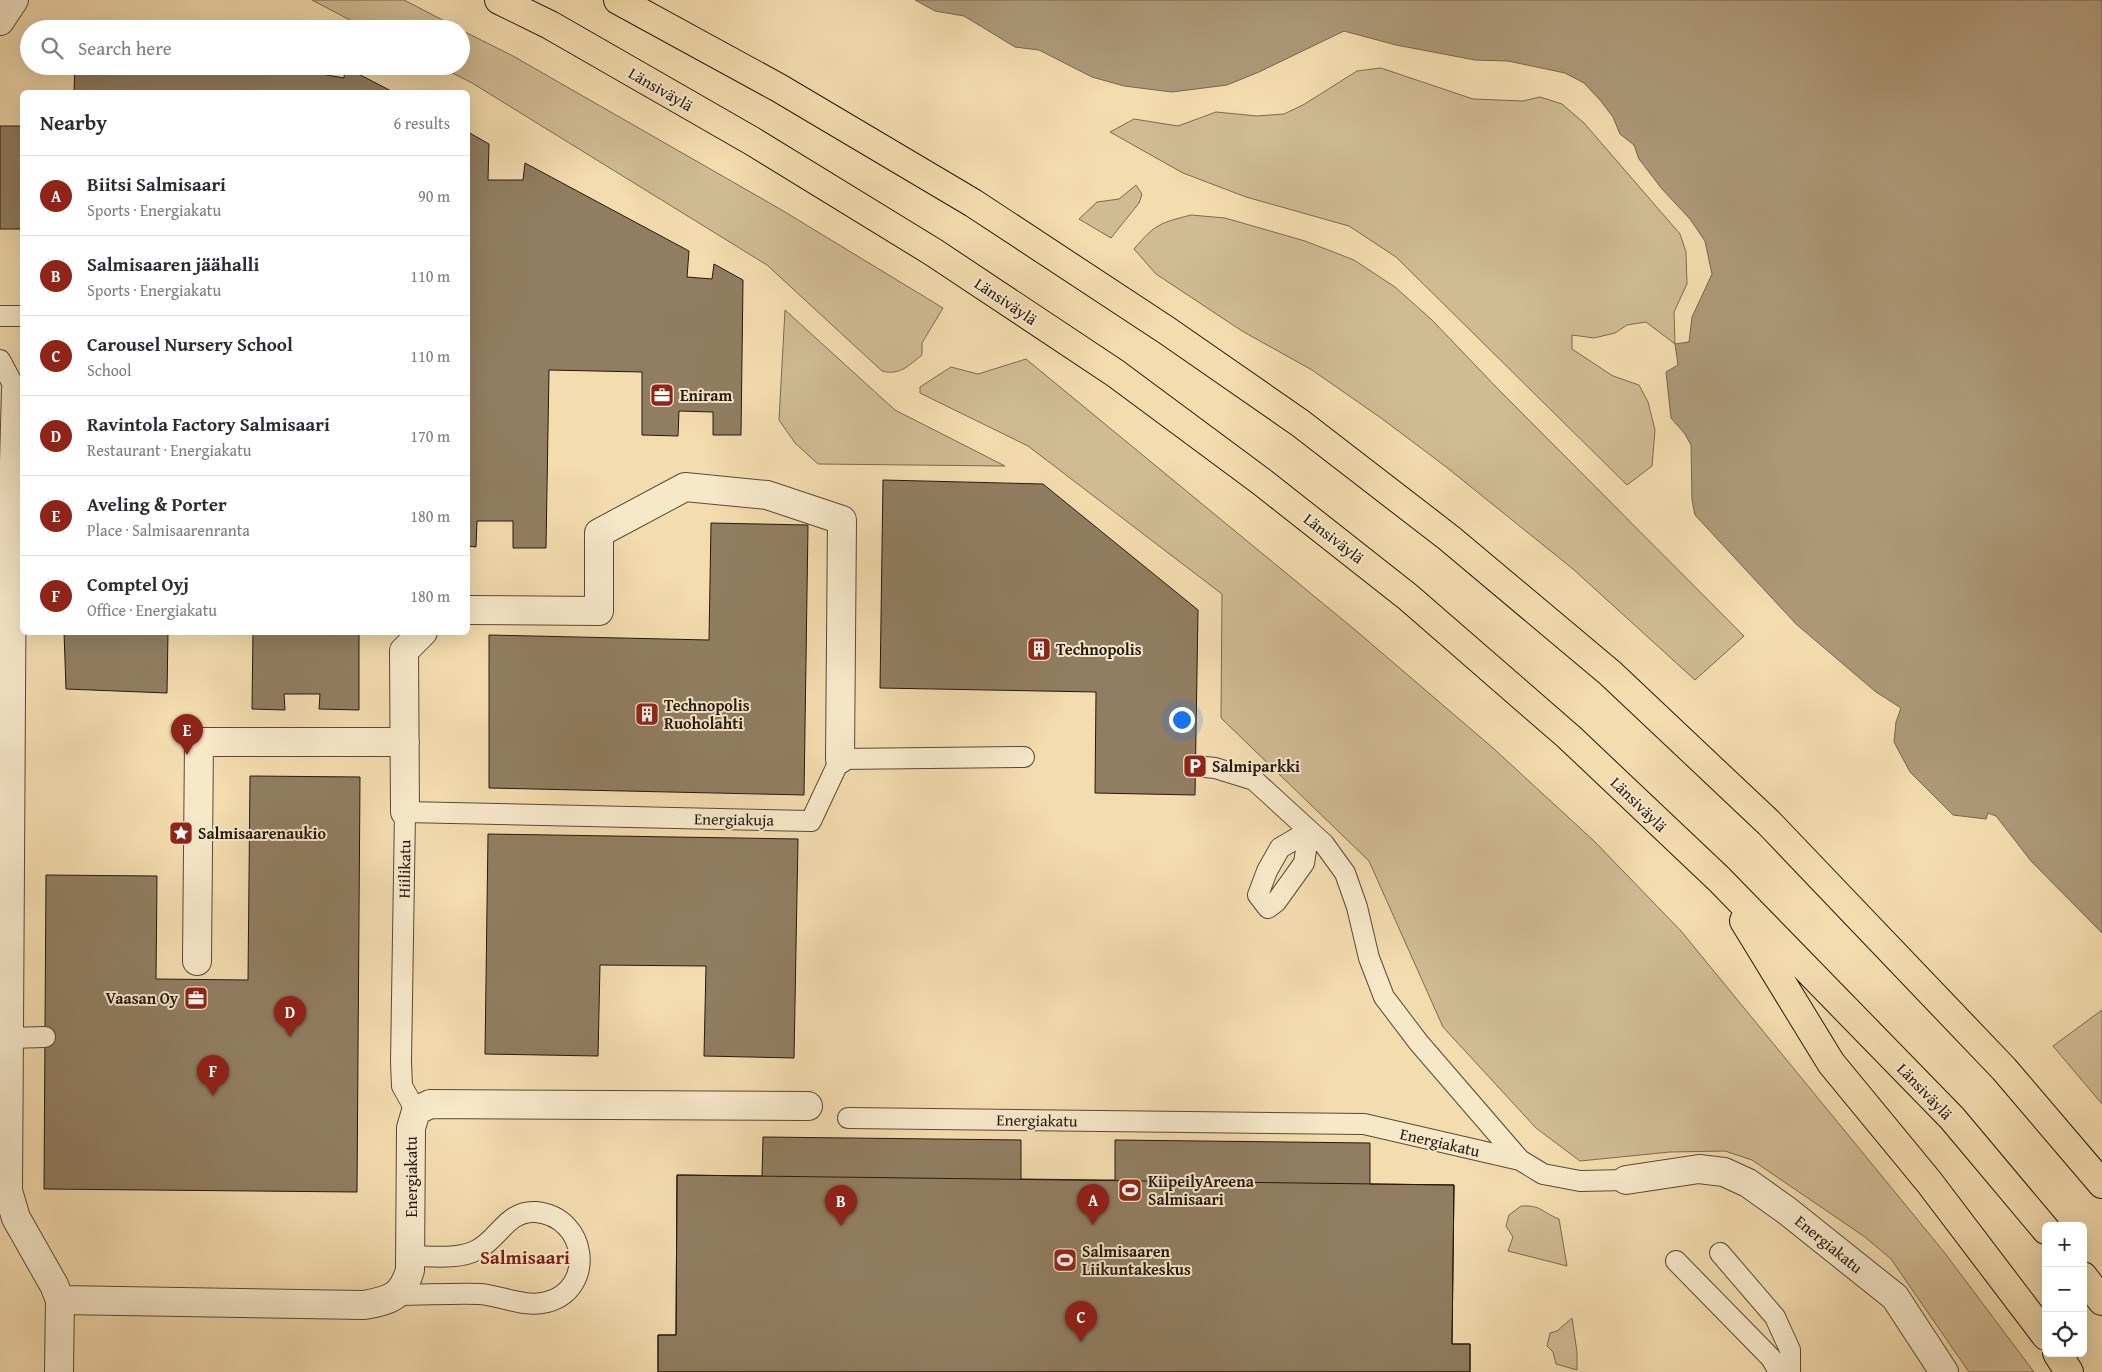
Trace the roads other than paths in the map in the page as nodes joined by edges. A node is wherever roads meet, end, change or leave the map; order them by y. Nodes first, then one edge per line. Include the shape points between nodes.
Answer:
1 (14, 0) edge
2 (499, 0) edge
3 (618, 0) edge
4 (0, 21) edge
5 (0, 316) edge
6 (20, 316) edge
7 (0, 360) edge
8 (19, 384) edge
9 (17, 534) edge
10 (470, 610) edge
11 (420, 635) edge
12 (405, 742) junction
13 (1024, 757) dead end
14 (840, 759) junction
15 (1196, 766) dead end
16 (404, 812) junction
17 (1719, 879) junction
18 (197, 961) dead end
19 (45, 1037) dead end
20 (9, 1038) junction
21 (2004, 1069) junction
22 (808, 1106) dead end
23 (416, 1111) junction
24 (848, 1118) dead end
25 (1520, 1160) junction
26 (2102, 1167) edge
27 (1626, 1180) joint
28 (2102, 1184) edge
29 (2042, 1225) edge
30 (1720, 1253) dead end
31 (410, 1256) junction
32 (1676, 1261) dead end
33 (2087, 1281) edge
34 (397, 1295) junction
35 (60, 1300) junction
36 (2102, 1301) edge
37 (2042, 1331) edge
38 (2060, 1357) edge
39 (59, 1372) edge
40 (1779, 1372) edge
41 (1790, 1372) edge
42 (1944, 1372) edge
43 (2069, 1372) edge

1 - 4 street
2 - 17 highway, Länsiväylä via 550,25 752,140 933,252 1115,373 1262,482 1408,597 1569,737
3 - 21 highway via 779,88 972,203 1300,423 1449,538 1610,673 1769,823
5 - 6 lane
7 - 8 lane
8 - 9 street
9 - 20 street
10 - 14 street via 599,611 599,533 685,487 768,495 842,520
11 - 12 street, Hiilikatu via 404,651
12 - 16 street, Hiilikatu
12 - 18 street via 199,742
13 - 14 lane
14 - 16 lane, Energiakuja via 811,821
15 - 25 lane via 1215,768 1254,780 1324,844 1345,873 1357,907 1368,958 1384,997 1419,1043
16 - 23 lane, Hiilikatu via 401,1062 402,1086
17 - 29 highway, Länsiväylä via 1952,1118
17 - 37 highway via 1831,1063 1930,1182
19 - 20 lane
20 - 35 street via 8,1191 16,1218
21 - 26 highway
21 - 28 highway
22 - 23 street via 430,1104
23 - 31 street, Energiakatu via 411,1128
24 - 25 lane, Energiakatu via 1364,1124
25 - 27 lane, Energiakatu via 1543,1174 1580,1181
27 - 42 street, Energiakatu via 1699,1169 1724,1172 1748,1183 1896,1297
30 - 41 lane via 1775,1317 1790,1350
31 - 34 street, Energiakatu via 406,1284
31 - 34 lane via 469,1253 486,1244 504,1224 517,1216 534,1212 550,1215 572,1231 580,1258 571,1286 549,1301 522,1303 478,1294
32 - 40 lane via 1771,1358
33 - 36 highway
34 - 35 street via 364,1305
35 - 39 street
38 - 43 highway

